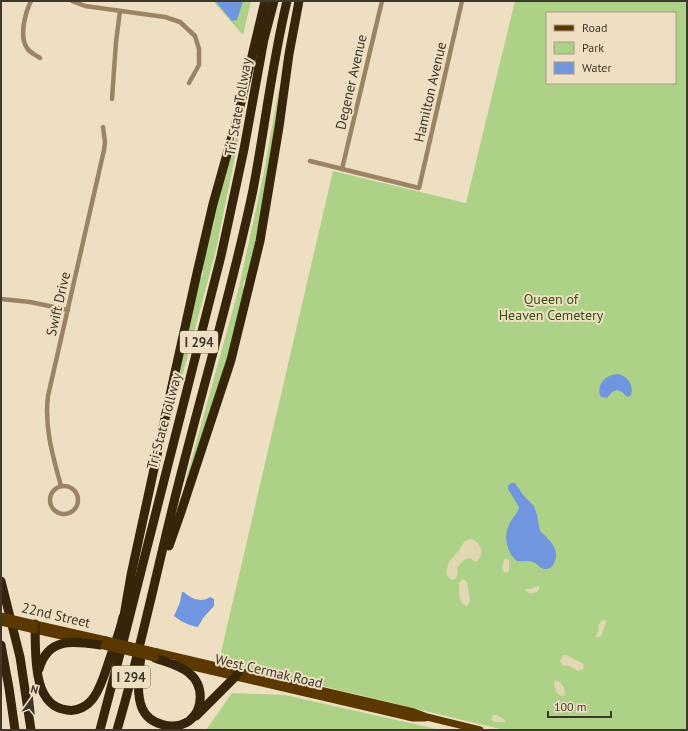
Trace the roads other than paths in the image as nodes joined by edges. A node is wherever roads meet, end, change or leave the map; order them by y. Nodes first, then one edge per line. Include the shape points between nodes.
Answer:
1 (31, 1) edge
2 (72, 1) edge
3 (267, 1) edge
4 (287, 1) edge
5 (299, 1) edge
6 (382, 1) edge
7 (462, 1) edge
8 (120, 11) junction
9 (40, 58) dead end
10 (189, 83) dead end
11 (112, 99) dead end
12 (103, 127) dead end
13 (310, 161) dead end
14 (342, 169) junction
15 (1, 299) edge
16 (68, 310) junction
17 (181, 411) junction
18 (61, 486) junction
19 (148, 495) junction
20 (1, 581) edge
21 (153, 590) junction
22 (125, 612) junction
23 (1, 616) edge
24 (1, 622) edge
25 (145, 624) junction
26 (35, 627) junction
27 (103, 644) junction
28 (1, 645) edge
29 (156, 655) junction
30 (237, 673) junction
31 (38, 674) junction
32 (113, 680) junction
33 (188, 722) junction
34 (15, 730) edge
35 (31, 730) edge
36 (100, 730) edge
37 (117, 730) edge
38 (480, 730) edge

1 - 9 street via 23,34 24,44
2 - 8 street via 85,6
3 - 17 highway, Tri-State Tollway / I 294 via 264,39 234,198
3 - 19 highway via 213,204
4 - 21 highway, Tri-State Tollway / I 294 via 243,235
5 - 21 highway via 260,241 231,360
6 - 14 street, Degener Avenue
7 - 14 street, Hamilton Avenue via 419,188
8 - 10 street via 169,17 189,29 195,36 200,57 199,65
8 - 11 street
12 - 16 street, Swift Drive via 104,150
13 - 14 street
15 - 16 street
16 - 18 street, Swift Drive via 47,410 49,438
17 - 19 highway
17 - 32 highway, Tri-State Tollway / I 294
18 - 18 street via 53,490 50,505 58,513 67,514 75,508 77,496 69,487
19 - 22 highway
20 - 35 highway via 20,657
21 - 25 highway, Tri-State Tollway / I 294
22 - 31 highway via 100,685 87,704 68,711 52,705 43,694
22 - 32 highway
23 - 26 main road, 22nd Street, bridge
24 - 26 main road, 22nd Street, bridge
25 - 33 highway via 139,681 142,709 152,721 162,726 180,726
25 - 37 highway, Tri-State Tollway / I 294
26 - 27 main road, 22nd Street
26 - 31 highway
27 - 29 main road, West Cermak Road, bridge
27 - 31 highway via 71,642 54,646 45,654
28 - 34 highway
29 - 30 main road, West Cermak Road
29 - 33 highway via 188,672 199,687 200,701 197,713
30 - 33 highway via 211,702
30 - 38 main road, West Cermak Road via 413,718 427,718
32 - 36 highway, Tri-State Tollway / I 294

